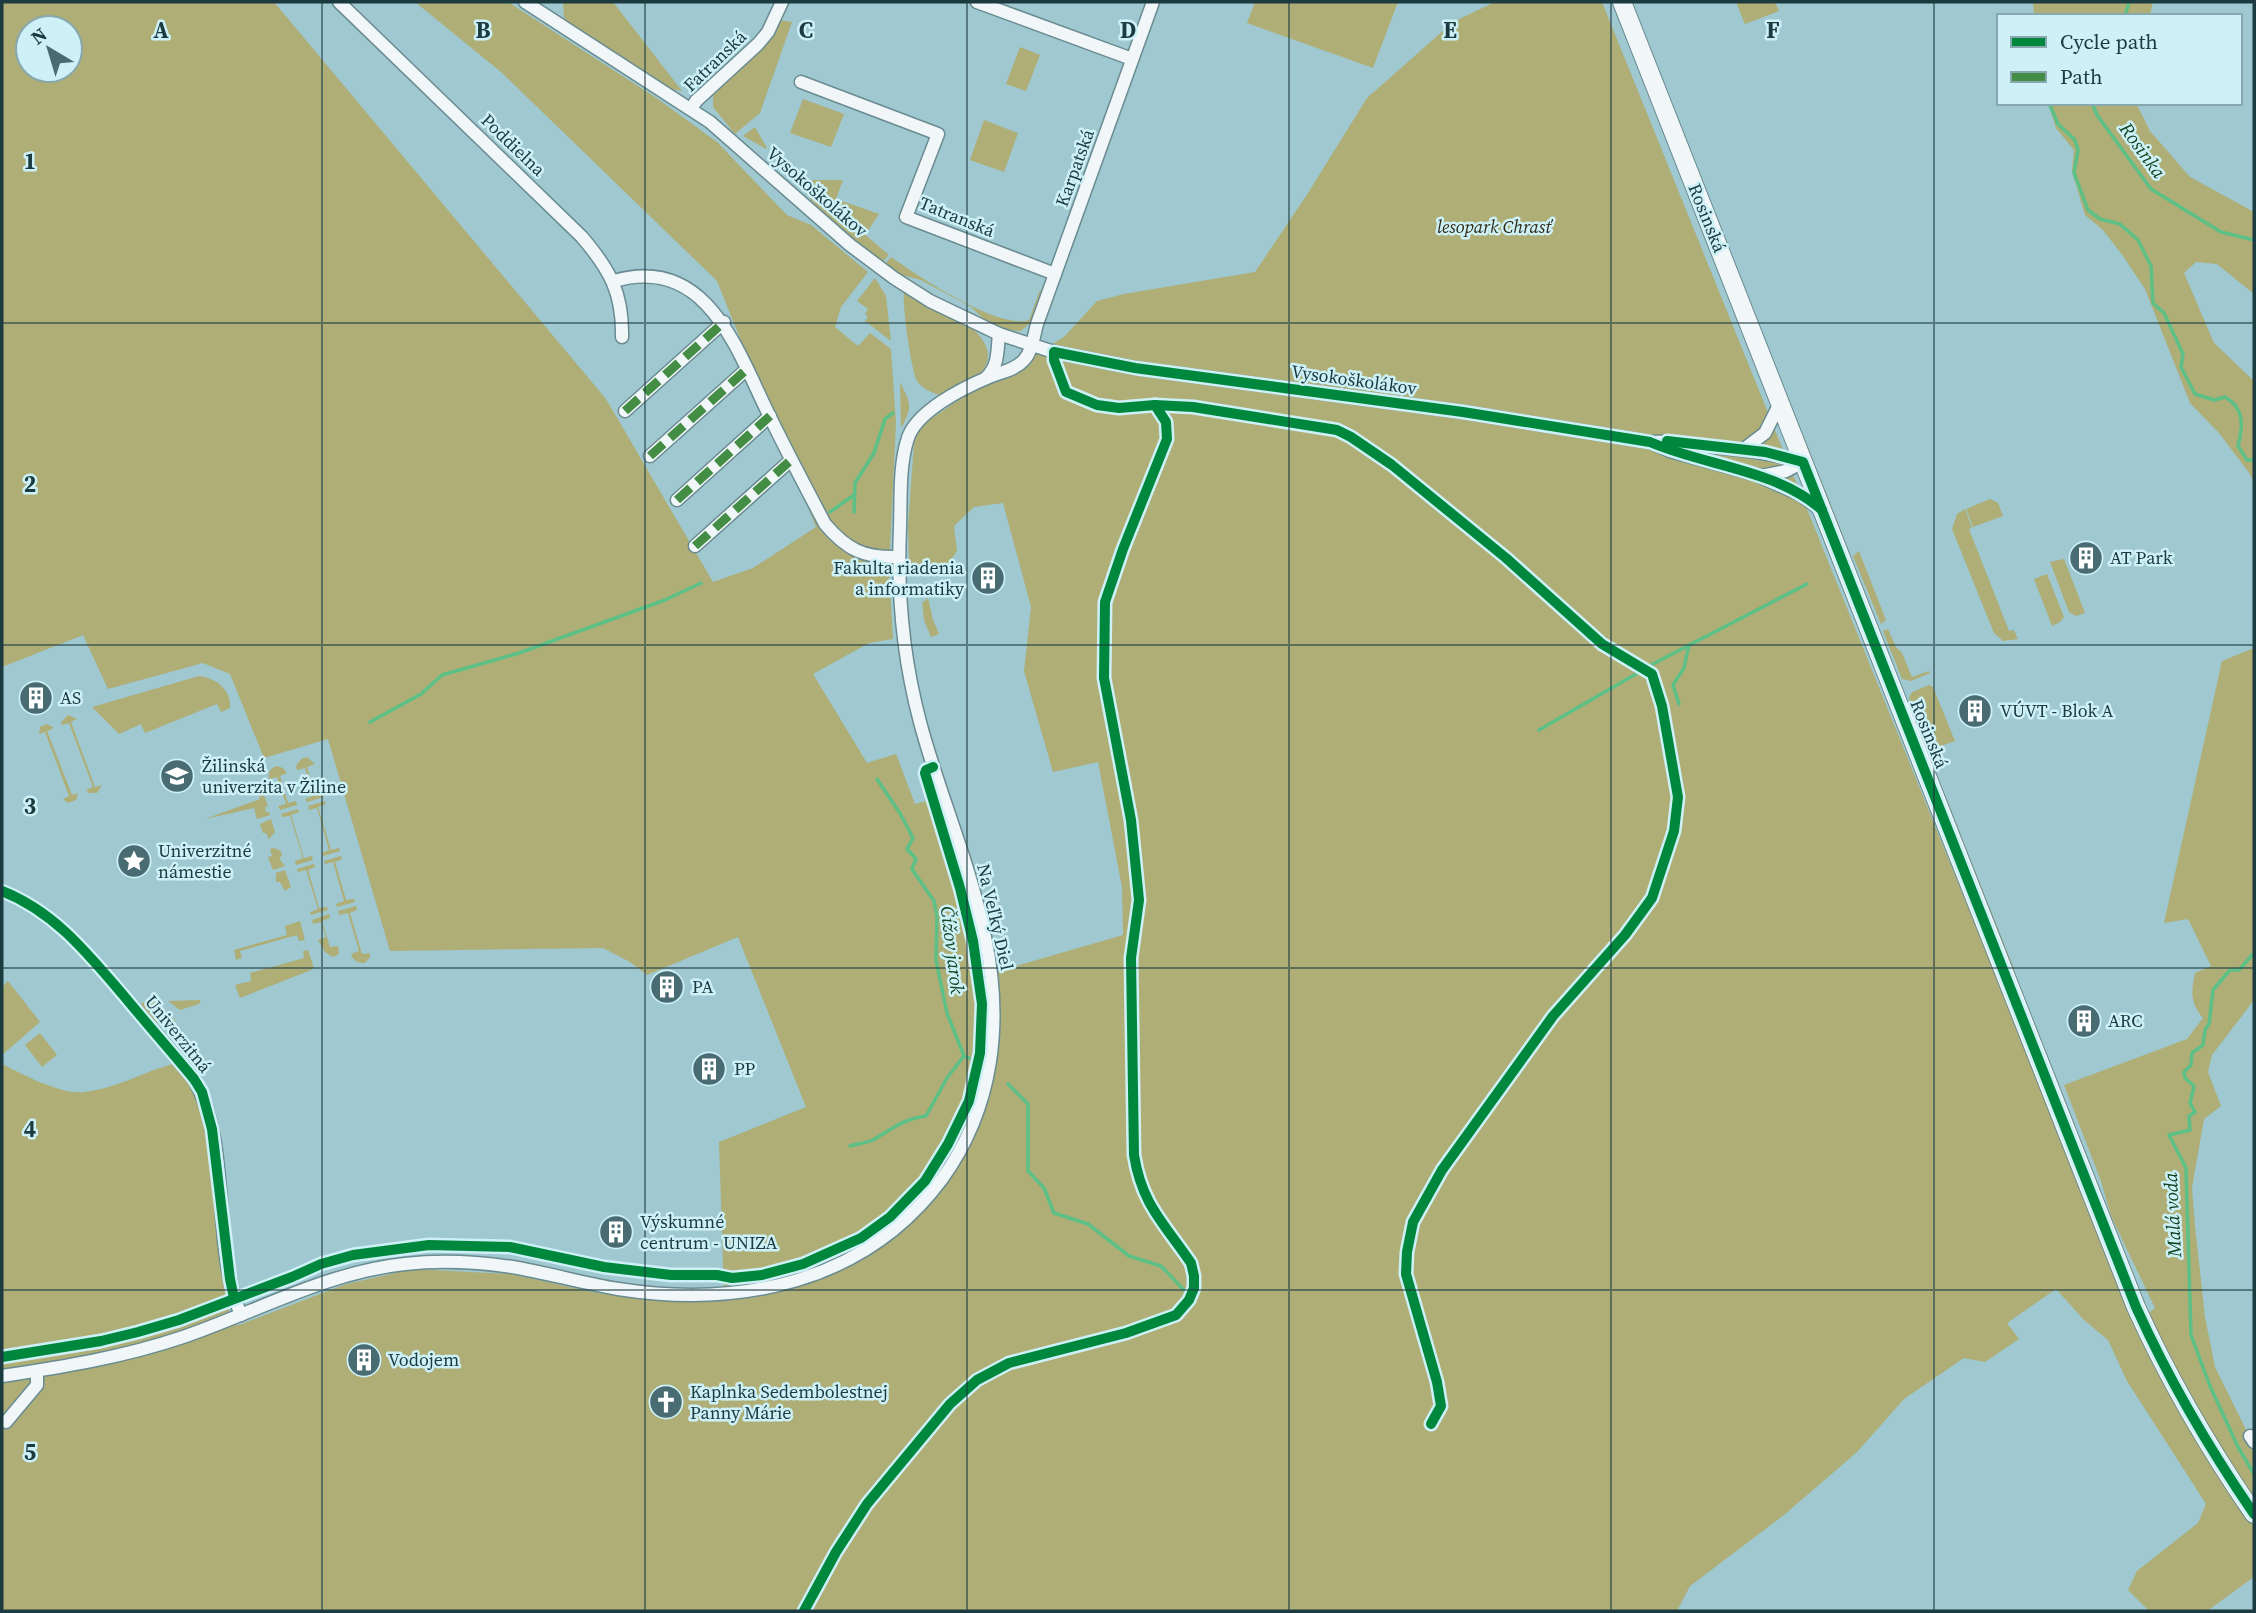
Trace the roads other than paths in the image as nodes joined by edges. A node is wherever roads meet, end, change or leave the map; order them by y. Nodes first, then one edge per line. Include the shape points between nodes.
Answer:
1 (339, 2) edge
2 (524, 2) edge
3 (782, 2) edge
4 (977, 2) edge
5 (1153, 2) edge
6 (1622, 2) edge
7 (1132, 59) junction
8 (801, 82) dead end
9 (691, 109) junction
10 (1055, 274) junction
11 (614, 281) junction
12 (724, 323) junction
13 (999, 334) junction
14 (622, 337) dead end
15 (1031, 345) junction
16 (747, 369) junction
17 (986, 378) junction
18 (1780, 403) junction
19 (625, 411) dead end
20 (769, 416) junction
21 (1650, 442) junction
22 (1744, 449) junction
23 (650, 456) dead end
24 (791, 460) junction
25 (1803, 462) junction
26 (1761, 476) junction
27 (677, 499) dead end
28 (1822, 510) junction
29 (695, 546) dead end
30 (898, 557) junction
31 (2, 891) edge
32 (241, 1315) junction
33 (37, 1371) junction
34 (2, 1376) edge
35 (6, 1422) dead end
36 (2254, 1514) edge

1 - 11 street, Poddielna via 582,237
2 - 9 street, Vysokoškolákov
3 - 9 street, Fatranská via 758,44
4 - 7 street
5 - 7 street, Karpatská
6 - 18 street, Rosinská
7 - 10 street, Karpatská
8 - 10 street, Tatranská via 937,134 906,217
9 - 13 street, Vysokoškolákov via 880,268 930,301
10 - 15 street, Karpatská
11 - 12 street via 643,275 671,281 700,298
11 - 14 street, Poddielna
12 - 16 street
12 - 19 street
13 - 15 street, Vysokoškolákov
13 - 17 street via 998,358
15 - 17 street, Na Veľký Diel via 1023,361
15 - 21 street, Vysokoškolákov via 1135,368
16 - 20 street
16 - 23 street
17 - 30 street, Na Veľký Diel via 929,410 911,430 904,454
18 - 22 street via 1765,433
18 - 25 street, Rosinská
20 - 24 street
20 - 27 street
21 - 22 street, Vysokoškolákov
21 - 26 street, Vysokoškolákov
22 - 25 street, Vysokoškolákov
24 - 29 street
24 - 30 street via 825,524 841,543 861,553
25 - 26 street
25 - 28 street, Rosinská
26 - 28 street, Vysokoškolákov
28 - 36 street, Rosinská via 2157,1354 2197,1427
30 - 32 street, Na Veľký Diel via 908,673 978,908 994,1012 991,1063 978,1114 955,1161 931,1193 899,1225 863,1251 782,1286 735,1293 672,1293 620,1289 501,1265 421,1263 350,1275
31 - 32 street, Univerzitná via 58,924 86,951 202,1092 212,1129 230,1279
32 - 33 street, Na Veľký Diel via 105,1359
33 - 34 street, Na Veľký Diel
33 - 35 street via 37,1385

